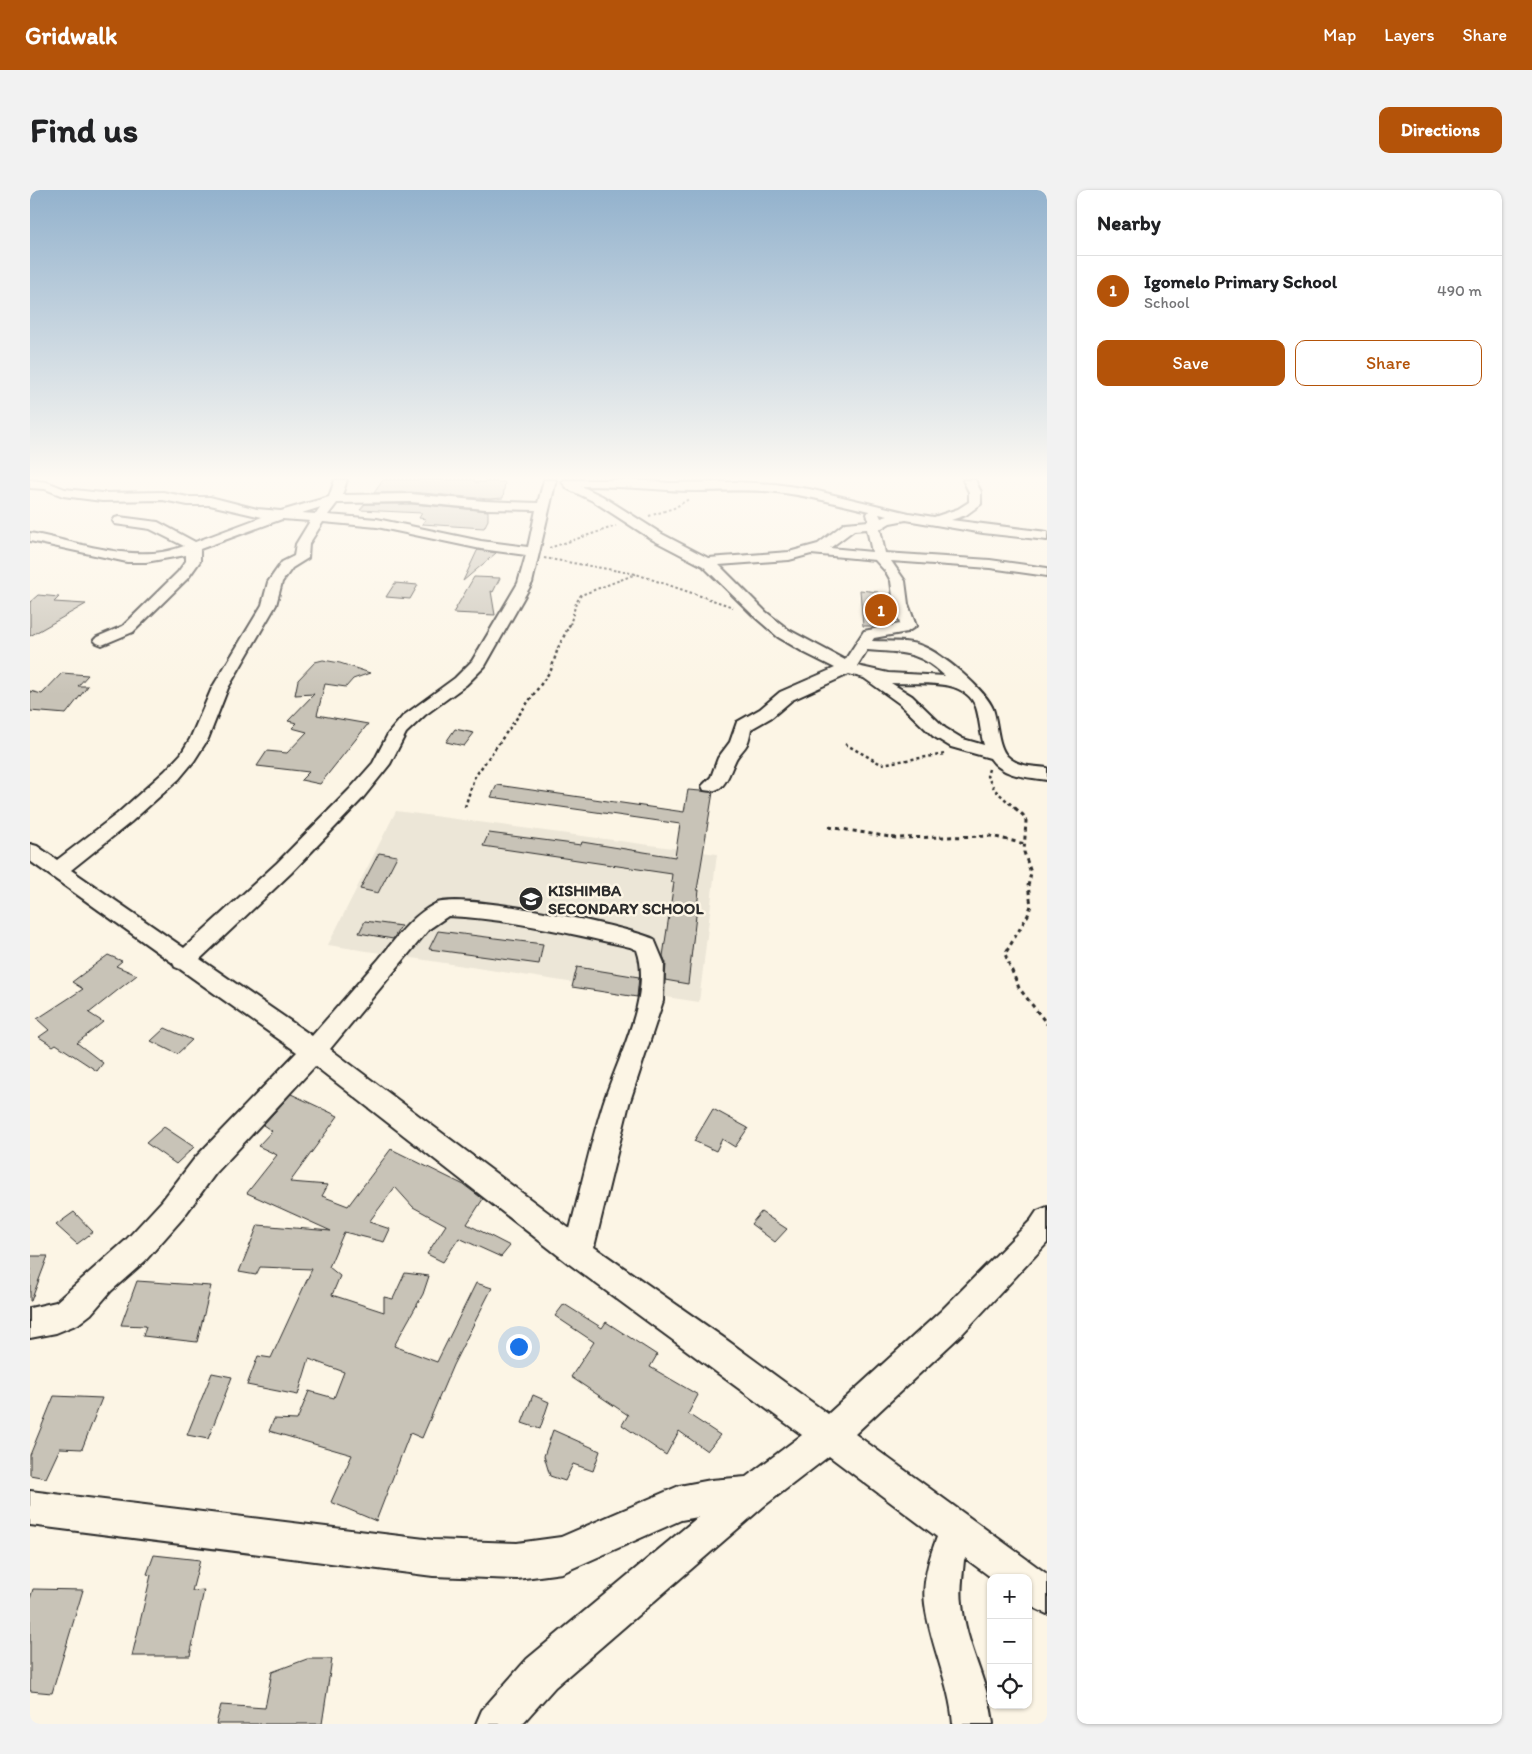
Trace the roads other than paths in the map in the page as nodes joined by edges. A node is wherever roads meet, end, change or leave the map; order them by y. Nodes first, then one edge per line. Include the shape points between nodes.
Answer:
1 (100, 552) edge
2 (180, 552) edge
3 (193, 552) edge
4 (300, 552) edge
5 (525, 552) edge
6 (685, 552) edge
7 (805, 552) edge
8 (826, 552) edge
9 (879, 552) edge
10 (534, 553) joint
11 (880, 557) junction
12 (705, 562) junction
13 (1047, 572) edge
14 (102, 640) dead end
15 (862, 645) junction
16 (848, 668) junction
17 (867, 675) junction
18 (966, 688) junction
19 (996, 754) junction
20 (1047, 774) edge
21 (711, 786) dead end
22 (30, 852) edge
23 (57, 871) junction
24 (183, 961) junction
25 (314, 1051) junction
26 (1047, 1220) edge
27 (578, 1254) junction
28 (30, 1323) edge
29 (830, 1434) junction
30 (752, 1494) junction
31 (30, 1508) edge
32 (958, 1530) junction
33 (1017, 1574) edge
34 (1032, 1585) edge
35 (1047, 1596) edge
36 (496, 1724) edge
37 (973, 1724) edge

1 - 2 street via 127,558 165,556
3 - 14 street via 193,561 183,575 128,628
4 - 23 street via 301,558 287,565 275,582 269,605 220,688 188,757 124,818
5 - 10 street
6 - 12 street
7 - 12 street via 790,556
8 - 11 street
9 - 11 street
10 - 24 street via 525,583 471,672 425,706 400,730 387,757 343,808 247,904
11 - 13 street via 990,564
11 - 15 street via 898,581 908,626 869,634
12 - 16 street via 719,572 761,616 797,642
15 - 16 street
15 - 18 street via 917,649 942,664
16 - 17 street
16 - 21 street via 786,696 743,726 739,743 727,758 720,779
17 - 18 street via 934,680
17 - 19 street via 906,700 939,732 957,743
18 - 19 street via 985,706
19 - 20 street via 1012,768
22 - 23 street
23 - 24 street
24 - 25 street
25 - 27 street
25 - 27 street via 420,924 444,908 526,916 636,940 646,945 653,963 651,1001 616,1104
25 - 28 street via 234,1133 130,1256 67,1313
26 - 29 street via 952,1322
27 - 29 street
29 - 30 street
29 - 32 street
30 - 31 street via 679,1503 562,1555 517,1561 433,1558
30 - 36 street via 541,1673
32 - 33 street
32 - 37 street via 946,1560 943,1603 971,1702
34 - 35 street

